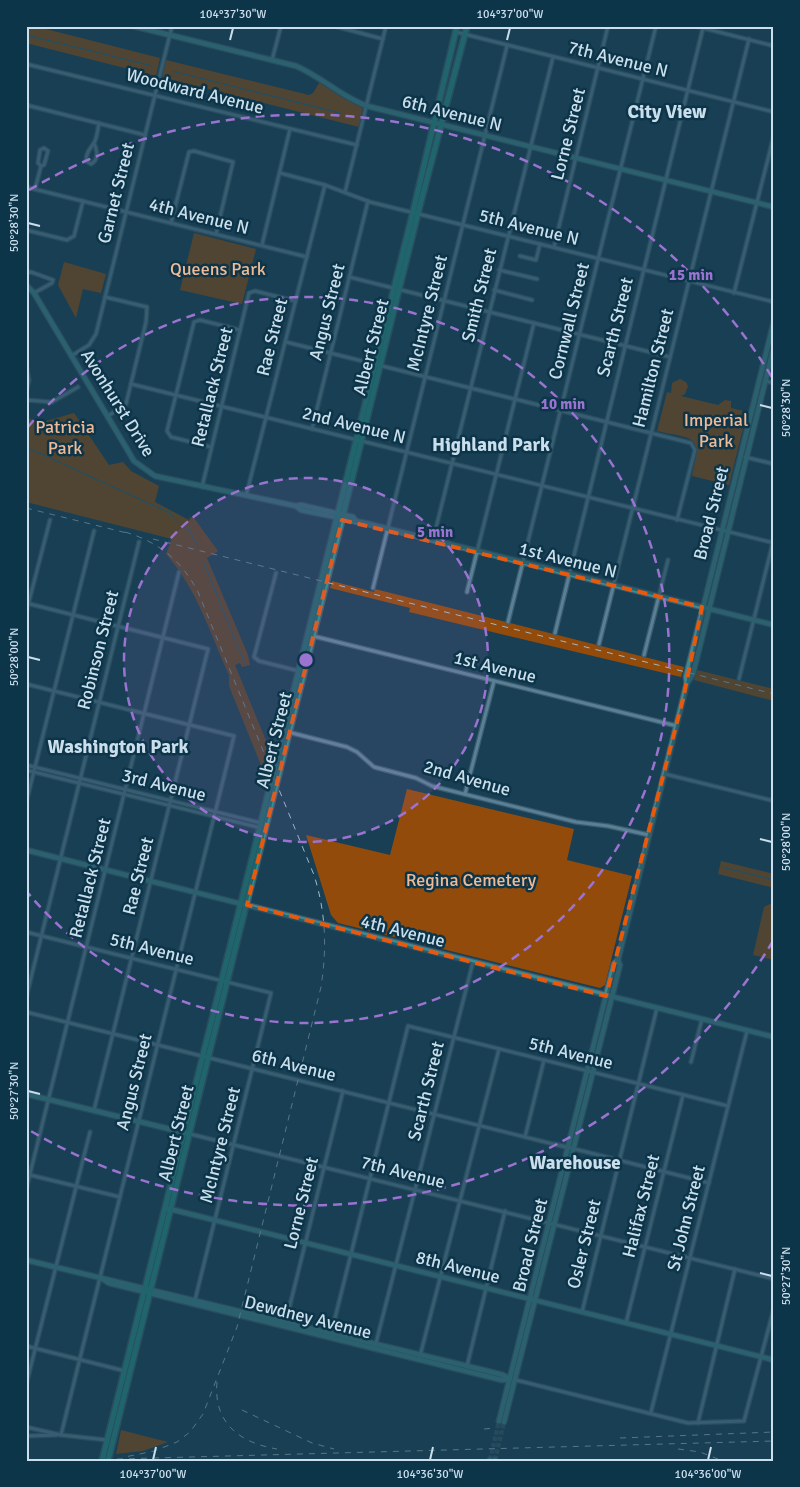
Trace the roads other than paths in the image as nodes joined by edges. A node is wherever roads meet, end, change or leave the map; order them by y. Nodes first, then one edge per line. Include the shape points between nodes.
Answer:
1 (133, 26) edge
2 (172, 26) edge
3 (281, 26) edge
4 (334, 26) edge
5 (386, 26) edge
6 (467, 26) edge
7 (608, 26) edge
8 (656, 26) edge
9 (695, 26) edge
10 (703, 28) junction
11 (457, 29) edge
12 (170, 35) junction
13 (465, 35) junction
14 (383, 39) junction
15 (749, 40) junction
16 (507, 46) junction
17 (774, 46) edge
18 (553, 57) junction
19 (272, 60) junction
20 (26, 64) edge
21 (598, 68) junction
22 (643, 80) junction
23 (688, 90) junction
24 (155, 95) junction
25 (734, 102) junction
26 (26, 105) edge
27 (367, 106) junction
28 (774, 112) edge
29 (433, 122) junction
30 (99, 123) junction
31 (443, 125) junction
32 (290, 129) junction
33 (145, 135) junction
34 (485, 135) junction
35 (774, 135) edge
36 (94, 142) junction
37 (357, 145) junction
38 (531, 147) junction
39 (576, 158) junction
40 (41, 166) junction
41 (621, 169) junction
42 (280, 173) junction
43 (666, 180) junction
44 (325, 185) junction
45 (26, 187) edge
46 (35, 189) junction
47 (345, 192) junction
48 (712, 192) junction
49 (83, 201) junction
50 (368, 201) junction
51 (756, 203) junction
52 (774, 207) edge
53 (126, 212) junction
54 (416, 213) junction
55 (171, 223) junction
56 (463, 225) junction
57 (26, 230) edge
58 (216, 234) junction
59 (508, 236) junction
60 (540, 244) junction
61 (262, 245) junction
62 (554, 247) junction
63 (520, 256) dead end
64 (307, 257) junction
65 (598, 258) junction
66 (499, 270) junction
67 (644, 270) junction
68 (26, 273) edge
69 (350, 277) junction
70 (536, 279) dead end
71 (689, 281) junction
72 (26, 285) edge
73 (397, 289) junction
74 (494, 290) junction
75 (34, 293) junction
76 (734, 293) junction
77 (105, 297) junction
78 (532, 300) dead end
79 (295, 301) junction
80 (444, 301) junction
81 (774, 302) edge
82 (489, 312) junction
83 (774, 321) edge
84 (534, 324) junction
85 (240, 330) junction
86 (579, 335) junction
87 (286, 342) junction
88 (624, 346) junction
89 (774, 346) edge
90 (331, 353) junction
91 (71, 356) junction
92 (670, 357) junction
93 (26, 365) edge
94 (378, 365) junction
95 (425, 376) junction
96 (759, 379) junction
97 (765, 381) junction
98 (774, 383) edge
99 (131, 384) junction
100 (78, 387) dead end
101 (471, 388) junction
102 (26, 393) edge
103 (175, 395) junction
104 (516, 399) junction
105 (26, 400) edge
106 (221, 406) junction
107 (561, 410) junction
108 (108, 416) junction
109 (266, 417) junction
110 (606, 422) junction
111 (312, 429) junction
112 (651, 433) junction
113 (359, 441) junction
114 (211, 447) junction
115 (406, 452) junction
116 (740, 456) junction
117 (746, 457) junction
118 (452, 464) junction
119 (774, 464) edge
120 (497, 475) junction
121 (542, 486) junction
122 (202, 487) junction
123 (246, 496) junction
124 (588, 498) junction
125 (632, 508) junction
126 (340, 517) junction
127 (50, 520) dead end
128 (677, 520) junction
129 (387, 529) junction
130 (94, 531) dead end
131 (721, 531) junction
132 (727, 532) junction
133 (433, 540) junction
134 (139, 542) dead end
135 (773, 542) edge
136 (478, 551) junction
137 (668, 560) dead end
138 (523, 563) junction
139 (179, 572) dead end
140 (276, 573) dead end
141 (568, 574) junction
142 (614, 585) junction
143 (373, 588) dead end
144 (467, 592) dead end
145 (658, 596) junction
146 (28, 603) edge
147 (702, 608) junction
148 (708, 609) junction
149 (26, 614) edge
150 (74, 615) junction
151 (753, 620) junction
152 (508, 622) dead end
153 (774, 625) edge
154 (118, 626) junction
155 (555, 633) dead end
156 (311, 635) junction
157 (164, 638) junction
158 (599, 644) dead end
159 (644, 655) dead end
160 (302, 672) junction
161 (739, 679) dead end
162 (494, 681) junction
163 (688, 682) junction
164 (26, 684) edge
165 (54, 691) junction
166 (99, 702) junction
167 (145, 714) junction
168 (190, 725) junction
169 (677, 726) junction
170 (287, 732) junction
171 (26, 765) edge
172 (35, 767) junction
173 (26, 770) edge
174 (34, 772) junction
175 (665, 774) junction
176 (81, 778) junction
177 (80, 783) junction
178 (126, 790) junction
179 (125, 794) junction
180 (465, 794) junction
181 (171, 801) junction
182 (774, 801) edge
183 (26, 803) edge
184 (170, 806) junction
185 (216, 812) junction
186 (215, 817) junction
187 (263, 826) junction
188 (649, 835) junction
189 (26, 850) edge
190 (61, 858) junction
191 (106, 870) junction
192 (151, 881) junction
193 (196, 892) junction
194 (244, 904) junction
195 (26, 932) edge
196 (42, 936) junction
197 (86, 947) junction
198 (132, 958) junction
199 (618, 960) junction
200 (473, 962) junction
201 (177, 969) junction
202 (225, 981) junction
203 (271, 993) joint
204 (606, 996) junction
205 (26, 998) edge
206 (612, 998) junction
207 (657, 1008) junction
208 (26, 1012) edge
209 (702, 1019) junction
210 (68, 1022) junction
211 (747, 1030) junction
212 (113, 1034) junction
213 (454, 1037) junction
214 (774, 1037) edge
215 (158, 1045) junction
216 (499, 1049) junction
217 (206, 1057) junction
218 (544, 1060) junction
219 (691, 1062) dead end
220 (253, 1068) junction
221 (588, 1071) junction
222 (594, 1073) junction
223 (638, 1084) junction
224 (343, 1091) junction
225 (26, 1094) edge
226 (683, 1095) junction
227 (48, 1099) junction
228 (388, 1102) junction
229 (728, 1106) junction
230 (94, 1110) junction
231 (434, 1114) junction
232 (138, 1121) junction
233 (479, 1125) junction
234 (90, 1132) dead end
235 (187, 1133) junction
236 (525, 1137) junction
237 (234, 1145) junction
238 (569, 1148) junction
239 (619, 1160) junction
240 (324, 1167) junction
241 (664, 1172) junction
242 (28, 1174) edge
243 (370, 1178) junction
244 (709, 1183) junction
245 (76, 1186) junction
246 (415, 1189) junction
247 (26, 1190) edge
248 (120, 1197) junction
249 (460, 1200) junction
250 (168, 1208) junction
251 (505, 1211) junction
252 (215, 1220) junction
253 (549, 1223) junction
254 (556, 1224) junction
255 (600, 1236) junction
256 (306, 1243) junction
257 (645, 1247) junction
258 (351, 1254) junction
259 (691, 1258) junction
260 (26, 1260) edge
261 (396, 1266) junction
262 (55, 1267) junction
263 (736, 1269) junction
264 (441, 1277) junction
265 (100, 1278) junction
266 (774, 1279) edge
267 (486, 1288) junction
268 (148, 1290) junction
269 (530, 1299) junction
270 (195, 1301) junction
271 (537, 1301) junction
272 (774, 1308) edge
273 (582, 1312) junction
274 (286, 1321) junction
275 (626, 1323) junction
276 (330, 1335) junction
277 (672, 1335) junction
278 (376, 1344) junction
279 (26, 1346) edge
280 (716, 1346) junction
281 (36, 1348) junction
282 (420, 1357) junction
283 (762, 1357) junction
284 (80, 1359) junction
285 (774, 1360) edge
286 (467, 1366) junction
287 (128, 1372) junction
288 (510, 1379) junction
289 (516, 1380) junction
290 (26, 1385) edge
291 (651, 1412) junction
292 (698, 1423) junction
293 (26, 1427) edge
294 (61, 1435) junction
295 (26, 1436) edge
296 (107, 1440) junction
297 (102, 1461) edge
298 (108, 1461) edge

1 - 12 main road, 6th Avenue N
2 - 12 street, Garnet Street
3 - 19 street
4 - 14 street
5 - 14 street
6 - 13 main road, Albert Street
7 - 21 street, Lorne Street
8 - 22 street, Cornwall Street
9 - 10 street
10 - 15 street
10 - 23 street, Scarth Street
11 - 13 street, 7th Avenue N
11 - 29 main road, Albert Street
12 - 19 main road, 6th Avenue N
12 - 24 street, Garnet Street
13 - 16 street, 7th Avenue N
13 - 31 main road, Albert Street
14 - 27 street
15 - 17 street
15 - 25 street, Hamilton Street
16 - 18 street, 7th Avenue N
16 - 34 street, McIntyre Street
18 - 21 street, 7th Avenue N
18 - 38 street, Smith Street
19 - 27 main road, 6th Avenue N via 312,73 346,97
20 - 24 street, Woodward Avenue
21 - 22 street, 7th Avenue N
21 - 39 street, Lorne Street
22 - 23 street, 7th Avenue N
22 - 41 street, Cornwall Street
23 - 25 street, 7th Avenue N
23 - 43 street, Scarth Street
24 - 32 street, Woodward Avenue
24 - 33 street, Garnet Street
25 - 28 street, 7th Avenue N
25 - 48 street, Hamilton Street
26 - 30 street
27 - 29 main road, 6th Avenue N
27 - 37 street
29 - 31 main road, 6th Avenue N
29 - 54 main road, Albert Street
30 - 33 street
30 - 36 street
31 - 34 main road, 6th Avenue N
31 - 54 main road, Albert Street
32 - 37 street, Woodward Avenue
32 - 42 street
33 - 53 street, Garnet Street
34 - 38 main road, 6th Avenue N
34 - 56 street, McIntyre Street
35 - 51 street
36 - 36 street via 87,152 86,161 91,164 96,160
37 - 47 street
38 - 39 main road, 6th Avenue N
38 - 59 street, Smith Street
39 - 41 main road, 6th Avenue N
39 - 62 street, Lorne Street
40 - 40 street via 47,158 48,151 44,148 38,156
40 - 46 street
41 - 43 main road, 6th Avenue N
41 - 65 street, Cornwall Street
42 - 44 street, 5th Avenue N
42 - 61 street
43 - 48 main road, 6th Avenue N
43 - 67 street, Scarth Street
44 - 47 street, 5th Avenue N
44 - 64 street, Rae Street
45 - 46 street, 4th Avenue N
46 - 49 street, 4th Avenue N
47 - 50 street, 5th Avenue N
48 - 51 main road, 6th Avenue N
48 - 71 street, Hamilton Street
49 - 53 street, 4th Avenue N
49 - 57 street via 74,236 67,240
50 - 54 street, 5th Avenue N
50 - 69 street, Angus Street
51 - 52 main road, 6th Avenue N
51 - 76 street
53 - 55 street, 4th Avenue N
53 - 77 street, Garnet Street
54 - 56 street, 5th Avenue N
54 - 73 main road, Albert Street
55 - 58 street, 4th Avenue N
55 - 58 street via 189,152 194,151 233,162
56 - 59 street, 5th Avenue N
56 - 80 street, McIntyre Street
58 - 61 street, 4th Avenue N
59 - 60 street, 5th Avenue N
59 - 66 street, Smith Street
60 - 62 street, 5th Avenue N
60 - 63 street via 536,260
61 - 64 street, 4th Avenue N
62 - 65 street, 5th Avenue N
64 - 79 street, Rae Street
65 - 67 street, 5th Avenue N
65 - 86 street, Cornwall Street
66 - 70 street
66 - 74 street, Smith Street
67 - 71 street, 5th Avenue N
67 - 88 street, Scarth Street
68 - 75 street via 53,280
69 - 73 street
69 - 90 street, Angus Street
71 - 76 street, 5th Avenue N
71 - 92 street, Hamilton Street
72 - 75 main road, Avonhurst Drive
73 - 80 street
73 - 94 main road, Albert Street
74 - 78 street
74 - 82 street, Smith Street
75 - 91 main road, Avonhurst Drive
76 - 81 street, 5th Avenue N
77 - 91 street, Garnet Street via 94,339
77 - 99 street via 147,308
79 - 85 street, Retallack Street via 255,291 249,293
79 - 87 street, Rae Street
80 - 82 street
80 - 95 street, McIntyre Street
82 - 84 street
82 - 101 street, Smith Street
83 - 96 main road, Broad Street
84 - 86 street
84 - 104 street
85 - 103 street via 200,320 194,322
85 - 106 street, Retallack Street
86 - 88 street
86 - 107 street, Cornwall Street
87 - 90 street
87 - 109 street, Rae Street
88 - 92 street
88 - 110 street, Scarth Street
89 - 97 main road, Broad Street
90 - 94 street
90 - 111 street, Angus Street
91 - 108 main road, Avonhurst Drive
92 - 112 street, Hamilton Street
93 - 102 street via 29,380
94 - 95 street
94 - 113 main road, Albert Street
95 - 101 street
95 - 115 street, McIntyre Street
96 - 97 street
96 - 116 main road, Broad Street
97 - 98 street
97 - 117 main road, Broad Street
99 - 103 street, 2nd Avenue N
99 - 108 street via 126,404
100 - 105 street via 52,402
101 - 104 street
101 - 118 street, Smith Street
103 - 106 street, 2nd Avenue N
103 - 114 street via 167,431 171,437
104 - 107 street
104 - 120 street
106 - 109 street, 2nd Avenue N
106 - 114 street, Retallack Street
107 - 110 street
107 - 121 street, Cornwall Street
108 - 122 main road, Avonhurst Drive via 134,461 144,470 155,476
109 - 111 street, 2nd Avenue N
109 - 123 street, Rae Street
110 - 112 street
110 - 124 street, Scarth Street
111 - 113 street, 2nd Avenue N
112 - 125 street, Hamilton Street
112 - 128 street via 691,443 695,450
113 - 115 street, 2nd Avenue N
113 - 126 main road, Albert Street
114 - 122 street, Retallack Street
115 - 118 street, 2nd Avenue N
115 - 129 street, McIntyre Street
116 - 117 street
116 - 131 main road, Broad Street
117 - 119 street
117 - 132 main road, Broad Street
118 - 120 street, 2nd Avenue N
118 - 133 street, Smith Street
120 - 121 street, 2nd Avenue N
120 - 136 street
121 - 124 street, 2nd Avenue N
121 - 138 street, Cornwall Street
122 - 123 main road, Avonhurst Drive
123 - 126 main road, Avonhurst Drive via 301,505
124 - 125 street, 2nd Avenue N
124 - 141 street, Scarth Street
125 - 128 street, 2nd Avenue N
125 - 142 street, Hamilton Street
126 - 129 main road, 1st Avenue N
126 - 156 main road, Albert Street
127 - 146 street
128 - 131 street, 2nd Avenue N
129 - 133 main road, 1st Avenue N
129 - 143 street, McIntyre Street
130 - 150 street
131 - 132 street, 2nd Avenue N
131 - 147 main road, Broad Street
132 - 135 street, 2nd Avenue N
132 - 148 main road, Broad Street
133 - 136 main road, 1st Avenue N
134 - 154 street, Robinson Street
135 - 151 street
136 - 138 main road, 1st Avenue N
136 - 144 street
137 - 145 street
138 - 141 main road, 1st Avenue N
138 - 152 street, Cornwall Street
139 - 157 street, Retallack Street
140 - 160 street via 254,657
141 - 142 main road, 1st Avenue N
141 - 155 street, Scarth Street
142 - 145 main road, 1st Avenue N
142 - 158 street, Hamilton Street
145 - 147 main road, 1st Avenue N
145 - 159 street
146 - 149 street
146 - 150 street
147 - 148 main road, 1st Avenue N
147 - 163 main road, Broad Street via 686,677
148 - 151 main road, 1st Avenue N
148 - 163 main road, Broad Street via 693,674
150 - 154 street
150 - 165 street
151 - 153 main road, 1st Avenue N
151 - 161 street
154 - 157 street
154 - 166 street, Robinson Street
156 - 160 main road, Albert Street
156 - 162 street, 1st Avenue
157 - 167 street, Retallack Street
157 - 168 street, Rae Street via 208,649
160 - 170 main road, Albert Street
162 - 169 street, 1st Avenue
162 - 180 street
163 - 169 main road, Broad Street
164 - 165 street
165 - 166 street
165 - 172 street
166 - 167 street
166 - 176 street, Robinson Street
167 - 168 street
167 - 178 street, Retallack Street
168 - 181 street, Rae Street
168 - 185 street, Angus Street via 234,736
169 - 175 main road, Broad Street
170 - 180 street, 2nd Avenue via 347,747 374,767
170 - 187 main road, Albert Street
171 - 172 street, 3rd Avenue
172 - 174 street
172 - 176 street, 3rd Avenue
173 - 174 street, 3rd Avenue
174 - 177 street, 3rd Avenue
174 - 183 street
175 - 182 street
175 - 188 main road, Broad Street
176 - 177 street, Robinson Street
176 - 178 street, 3rd Avenue
177 - 179 street, 3rd Avenue
177 - 190 street, Robinson Street
178 - 179 street, Retallack Street
178 - 181 street, 3rd Avenue
179 - 184 street, 3rd Avenue
179 - 191 street, Retallack Street
180 - 188 street, 2nd Avenue via 576,822
181 - 184 street, Rae Street
181 - 185 street, 3rd Avenue
184 - 186 street, 3rd Avenue
184 - 192 street, Rae Street
185 - 186 street, Angus Street
185 - 187 street, 3rd Avenue
186 - 187 street, 3rd Avenue
186 - 193 street, Angus Street
187 - 194 main road, Albert Street
188 - 199 main road, Broad Street
189 - 190 main road, 4th Avenue
190 - 191 main road, 4th Avenue
190 - 196 street, Robinson Street
191 - 192 main road, 4th Avenue
191 - 197 street, Retallack Street
192 - 193 main road, 4th Avenue
192 - 198 street, Rae Street
193 - 194 main road, 4th Avenue
193 - 201 street, Angus Street
194 - 200 main road, 4th Avenue
194 - 202 main road, Albert Street
195 - 196 street, 5th Avenue
196 - 197 street, 5th Avenue
196 - 205 street, Robinson Street
197 - 198 street, 5th Avenue
197 - 210 street, Retallack Street
198 - 201 street, 5th Avenue
198 - 212 street, Rae Street
199 - 204 main road, Broad Street via 614,964
199 - 206 main road, Broad Street via 620,966
200 - 204 main road, 4th Avenue
200 - 213 street, Scarth Street
201 - 202 street, 5th Avenue
201 - 215 street, Angus Street
202 - 203 street, 5th Avenue
202 - 217 main road, Albert Street
203 - 220 street, McIntyre Street
204 - 206 main road, 4th Avenue
204 - 221 main road, Broad Street
206 - 207 main road, 4th Avenue
206 - 222 main road, Broad Street
207 - 209 main road, 4th Avenue
207 - 223 street, Osler Street
208 - 210 street, 6th Avenue
209 - 211 main road, 4th Avenue
209 - 219 street
210 - 212 street, 6th Avenue
210 - 227 street, Retallack Street
211 - 214 main road, 4th Avenue
211 - 229 street, St John Street
212 - 215 street, 6th Avenue
212 - 230 street, Rae Street
213 - 216 street, 5th Avenue
213 - 228 street, 5th Avenue via 408,1026
213 - 231 street, Scarth Street
215 - 217 street, 6th Avenue
215 - 232 street, Angus Street
216 - 218 street, 5th Avenue
216 - 233 street
217 - 220 street, 6th Avenue
217 - 235 main road, Albert Street
218 - 221 street, 5th Avenue
218 - 236 street
220 - 224 street, 6th Avenue
220 - 237 street, McIntyre Street
221 - 222 street, 5th Avenue
221 - 238 main road, Broad Street
222 - 223 street, 5th Avenue
222 - 238 main road, Broad Street
223 - 226 street, 5th Avenue
223 - 239 street, Osler Street
224 - 228 street, 6th Avenue
224 - 240 street, Lorne Street
225 - 227 main road, 7th Avenue
226 - 229 street, 5th Avenue
226 - 241 street, Halifax Street
227 - 230 main road, 7th Avenue
227 - 242 street, Retallack Street
228 - 231 street, 6th Avenue
228 - 243 street
229 - 244 street, St John Street
230 - 232 main road, 7th Avenue
231 - 233 street, 6th Avenue
231 - 246 street, Scarth Street
232 - 235 main road, 7th Avenue
232 - 248 street, Angus Street
233 - 236 street, 6th Avenue
233 - 249 street
234 - 245 street
235 - 237 street, 7th Avenue
235 - 250 main road, Albert Street
236 - 238 street, 6th Avenue
237 - 240 street, 7th Avenue
237 - 252 street, McIntyre Street
238 - 239 street, 6th Avenue
238 - 253 main road, Broad Street
238 - 254 main road, Broad Street
239 - 241 street, 6th Avenue
239 - 255 street, Osler Street
240 - 243 street, 7th Avenue
240 - 256 street, Lorne Street
241 - 244 street, 6th Avenue
241 - 257 street, Halifax Street
242 - 245 street
242 - 247 street, Retallack Street
243 - 246 street, 7th Avenue
243 - 258 street
244 - 259 street, St John Street
245 - 248 street
245 - 262 street
246 - 249 street, 7th Avenue
246 - 261 street, Scarth Street
248 - 265 street, Angus Street
249 - 251 street, 7th Avenue
249 - 264 street
250 - 252 main road, 8th Avenue
250 - 268 main road, Albert Street
251 - 253 street, 7th Avenue
251 - 267 street
252 - 256 main road, 8th Avenue
252 - 270 street, McIntyre Street
253 - 254 street, 7th Avenue
253 - 269 main road, Broad Street
254 - 255 street, 7th Avenue
254 - 271 main road, Broad Street
255 - 257 street, 7th Avenue
255 - 273 street, Osler Street
256 - 258 main road, 8th Avenue
256 - 274 street, Lorne Street
257 - 259 street, 7th Avenue
257 - 275 street, Halifax Street
258 - 261 main road, 8th Avenue
258 - 276 street
259 - 263 street, 7th Avenue
259 - 277 street, St John Street
260 - 262 main road, Dewdney Avenue
261 - 264 main road, 8th Avenue
261 - 278 street, Scarth Street
262 - 265 main road, Dewdney Avenue
262 - 281 street
263 - 266 street, 7th Avenue
263 - 280 street
264 - 267 main road, 8th Avenue
264 - 282 street
265 - 268 main road, Dewdney Avenue
265 - 284 street, Angus Street
267 - 269 main road, 8th Avenue
267 - 286 street
268 - 270 main road, Dewdney Avenue
268 - 287 main road, Albert Street
269 - 271 main road, 8th Avenue
269 - 288 main road, Broad Street
270 - 274 main road, Dewdney Avenue
270 - 276 main road, Dewdney Avenue
271 - 273 main road, 8th Avenue
271 - 289 main road, Broad Street
272 - 283 street
273 - 275 main road, 8th Avenue
274 - 276 main road, Dewdney Avenue
275 - 277 main road, 8th Avenue
276 - 278 main road, Dewdney Avenue
276 - 282 main road, Dewdney Avenue
277 - 280 main road, 8th Avenue
277 - 291 street, St John Street
278 - 282 main road, Dewdney Avenue
279 - 281 street
280 - 283 main road, 8th Avenue
280 - 292 street
281 - 284 street
281 - 290 street
282 - 286 main road, Dewdney Avenue
282 - 288 main road, Dewdney Avenue via 502,1380
283 - 285 main road, 8th Avenue
283 - 292 street, Dewdney Avenue via 744,1421
284 - 287 street
284 - 294 street, Angus Street
286 - 288 main road, Dewdney Avenue
287 - 296 main road, Albert Street
287 - 298 main road, Albert Street
288 - 289 main road, Dewdney Avenue
288 - 289 main road, Broad Street via 502,1421
289 - 291 street, Dewdney Avenue
291 - 292 street, Dewdney Avenue
293 - 294 street
294 - 295 street
294 - 296 street
296 - 297 main road, Albert Street

